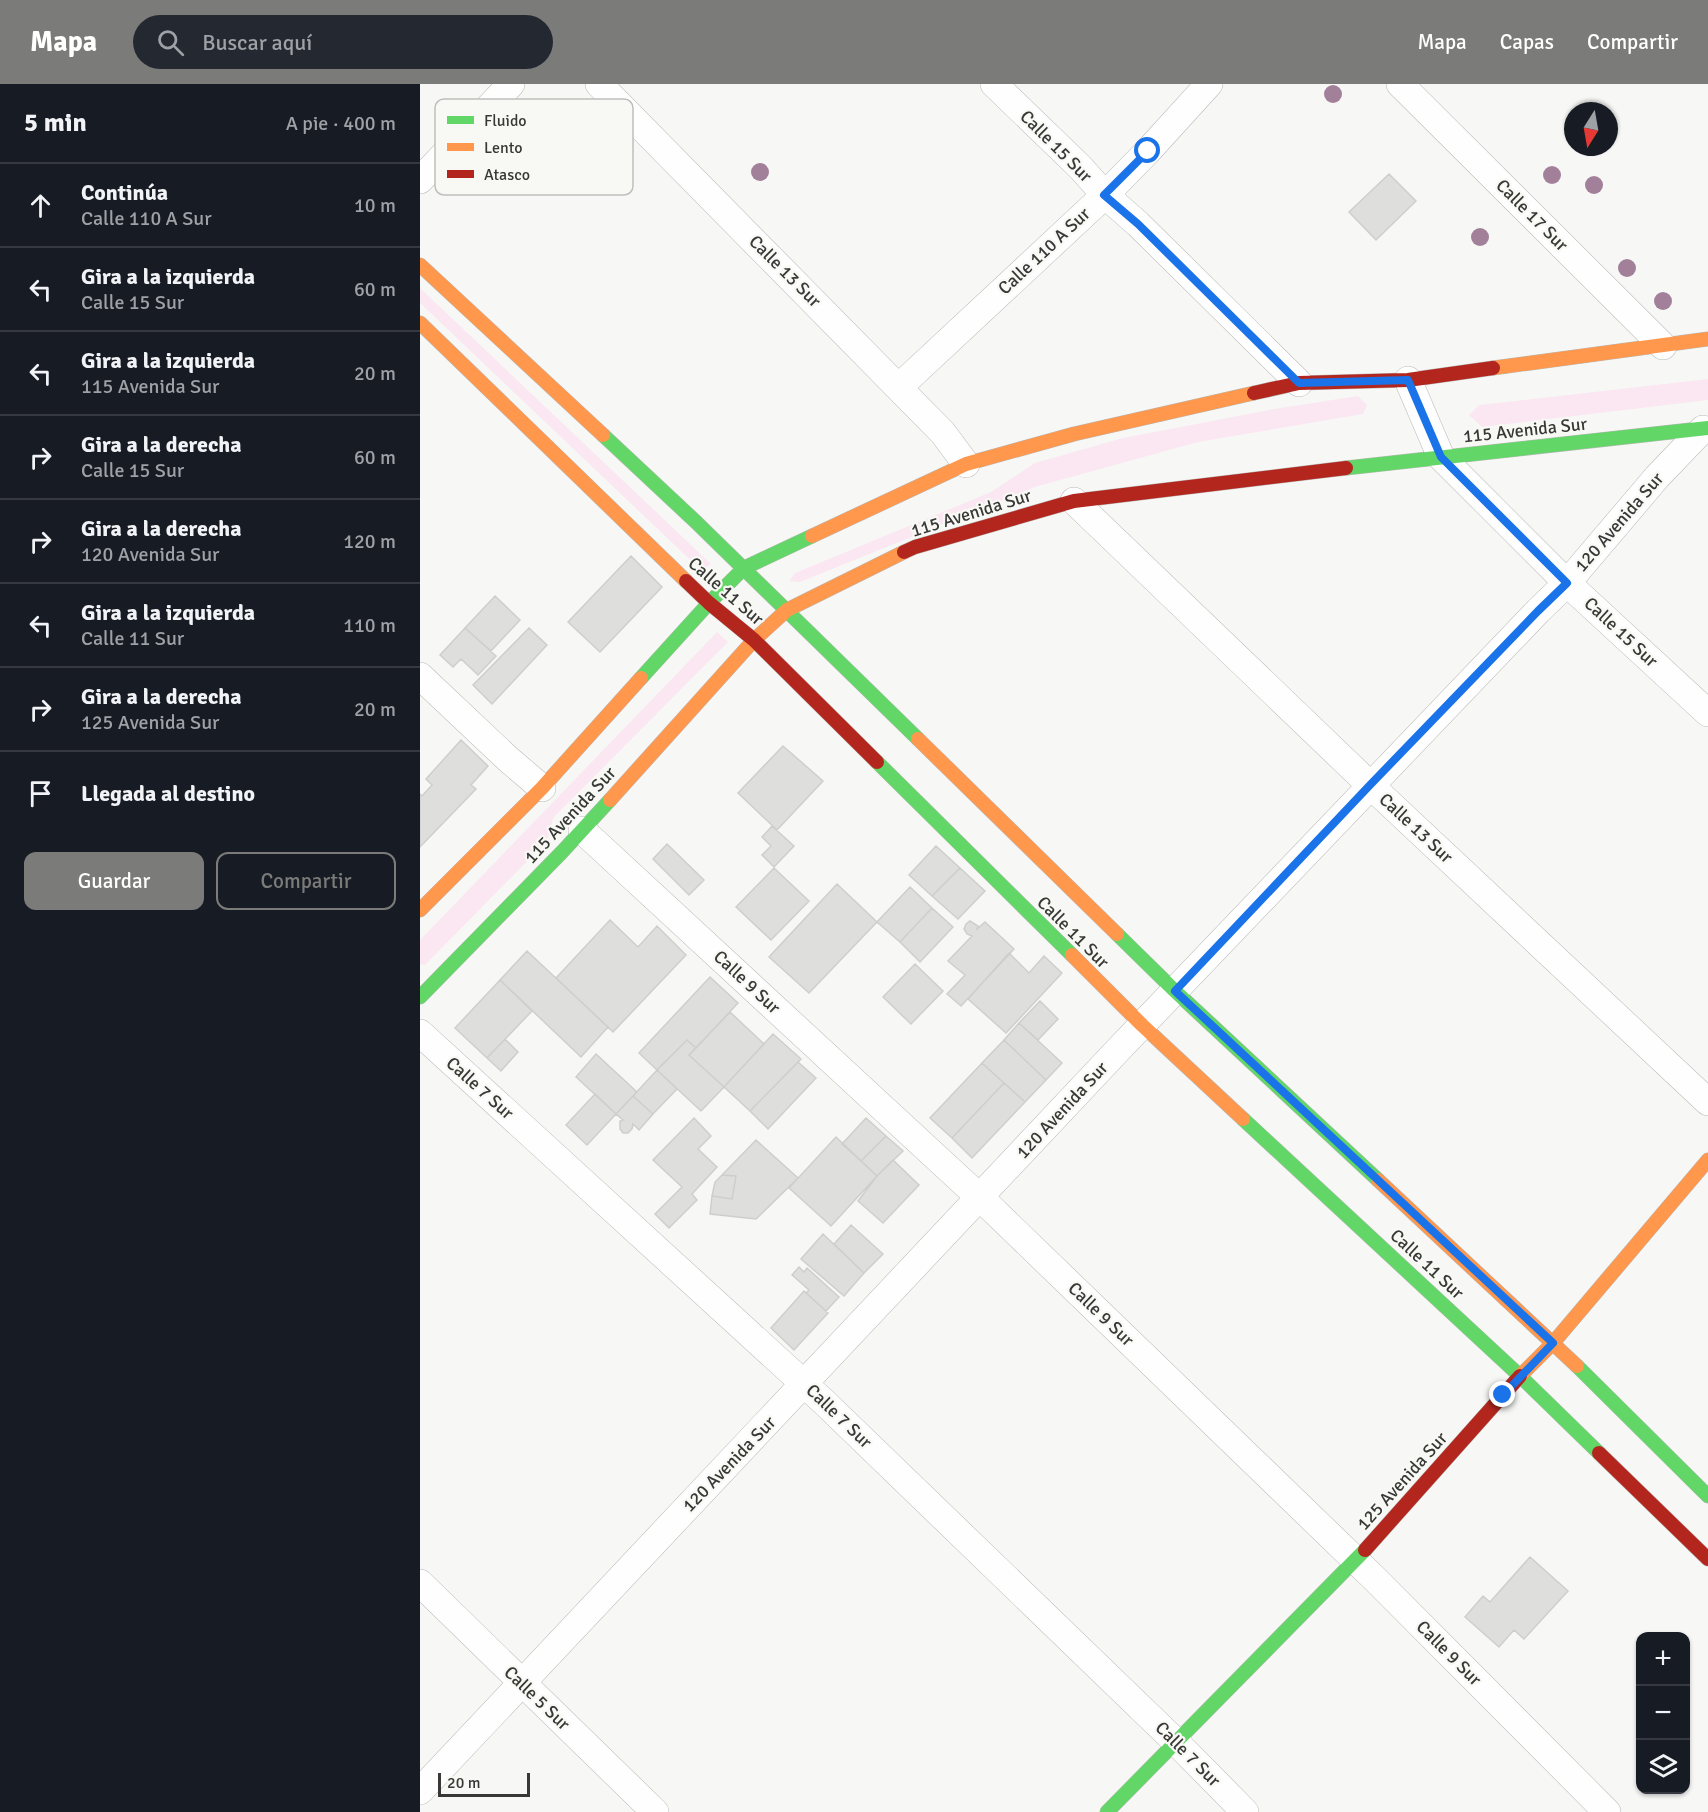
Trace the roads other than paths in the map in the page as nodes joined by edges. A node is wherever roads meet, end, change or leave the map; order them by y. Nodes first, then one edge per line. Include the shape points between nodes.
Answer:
1 (511, 84) edge
2 (599, 84) edge
3 (994, 84) edge
4 (1209, 84) edge
5 (1400, 84) edge
6 (497, 99) edge
7 (614, 99) edge
8 (633, 118) edge
9 (435, 164) edge
10 (420, 180) edge
11 (1104, 195) junction
12 (420, 265) edge
13 (420, 323) edge
14 (1708, 339) edge
15 (1663, 346) junction
16 (1408, 380) junction
17 (1299, 383) junction
18 (899, 387) junction
19 (1706, 428) edge
20 (1441, 457) junction
21 (966, 464) junction
22 (1074, 501) junction
23 (744, 568) junction
24 (1567, 583) junction
25 (709, 603) junction
26 (787, 610) junction
27 (754, 640) junction
28 (420, 676) edge
29 (1708, 713) edge
30 (1370, 785) junction
31 (542, 788) junction
32 (582, 830) junction
33 (420, 910) edge
34 (1175, 991) junction
35 (420, 997) edge
36 (1142, 1025) junction
37 (420, 1033) edge
38 (1708, 1102) edge
39 (1708, 1160) edge
40 (980, 1198) junction
41 (1553, 1343) junction
42 (1520, 1376) junction
43 (805, 1384) junction
44 (1708, 1496) edge
45 (1708, 1559) edge
46 (1356, 1560) junction
47 (420, 1583) edge
48 (521, 1682) junction
49 (1176, 1742) junction
50 (420, 1791) edge
51 (655, 1812) edge
52 (1107, 1812) edge
53 (1245, 1812) edge
54 (1606, 1812) edge

1 - 6 street
2 - 7 street, Calle 13 Sur
3 - 11 street, Calle 15 Sur
4 - 11 street, Calle 110 A Sur
5 - 15 street, Calle 17 Sur
8 - 18 street, Calle 13 Sur
9 - 10 street
11 - 17 street, Calle 15 Sur
11 - 18 street, Calle 110 A Sur
12 - 23 main road, Calle 11 Sur
13 - 25 main road, Calle 11 Sur
14 - 15 main road
15 - 16 main road
16 - 17 main road
16 - 20 street, Calle 15 Sur
17 - 21 main road via 1074,434
18 - 21 street, Calle 13 Sur
19 - 20 main road, 115 Avenida Sur
19 - 24 street, 120 Avenida Sur via 1657,477
20 - 22 main road, 115 Avenida Sur
20 - 24 street, Calle 15 Sur
21 - 23 main road
22 - 26 main road, 115 Avenida Sur via 915,547
22 - 30 street, Calle 13 Sur
23 - 25 main road
23 - 26 main road, Calle 11 Sur
24 - 29 street, Calle 15 Sur
24 - 30 street, 120 Avenida Sur
25 - 27 main road, Calle 11 Sur
25 - 31 main road
26 - 27 main road, 115 Avenida Sur
26 - 34 main road, Calle 11 Sur
27 - 32 main road, 115 Avenida Sur
27 - 36 main road, Calle 11 Sur
28 - 31 street
30 - 34 street, 120 Avenida Sur
30 - 38 street, Calle 13 Sur
31 - 33 main road
32 - 35 main road, 115 Avenida Sur
32 - 40 street, Calle 9 Sur
34 - 36 street, 120 Avenida Sur
34 - 41 main road, Calle 11 Sur
36 - 40 street, 120 Avenida Sur
36 - 42 main road, Calle 11 Sur
37 - 43 street, Calle 7 Sur
39 - 41 main road, 125 Avenida Sur
40 - 43 street, 120 Avenida Sur
40 - 46 street, Calle 9 Sur
41 - 42 main road, 125 Avenida Sur
41 - 44 main road, Calle 11 Sur
42 - 45 main road, Calle 11 Sur
42 - 46 main road, 125 Avenida Sur
43 - 48 street, 120 Avenida Sur
43 - 49 street, Calle 7 Sur
46 - 49 main road, 125 Avenida Sur
46 - 54 street, Calle 9 Sur
47 - 48 street, Calle 5 Sur
48 - 50 street, 120 Avenida Sur
48 - 51 street, Calle 5 Sur
49 - 52 main road, 125 Avenida Sur
49 - 53 street, Calle 7 Sur

